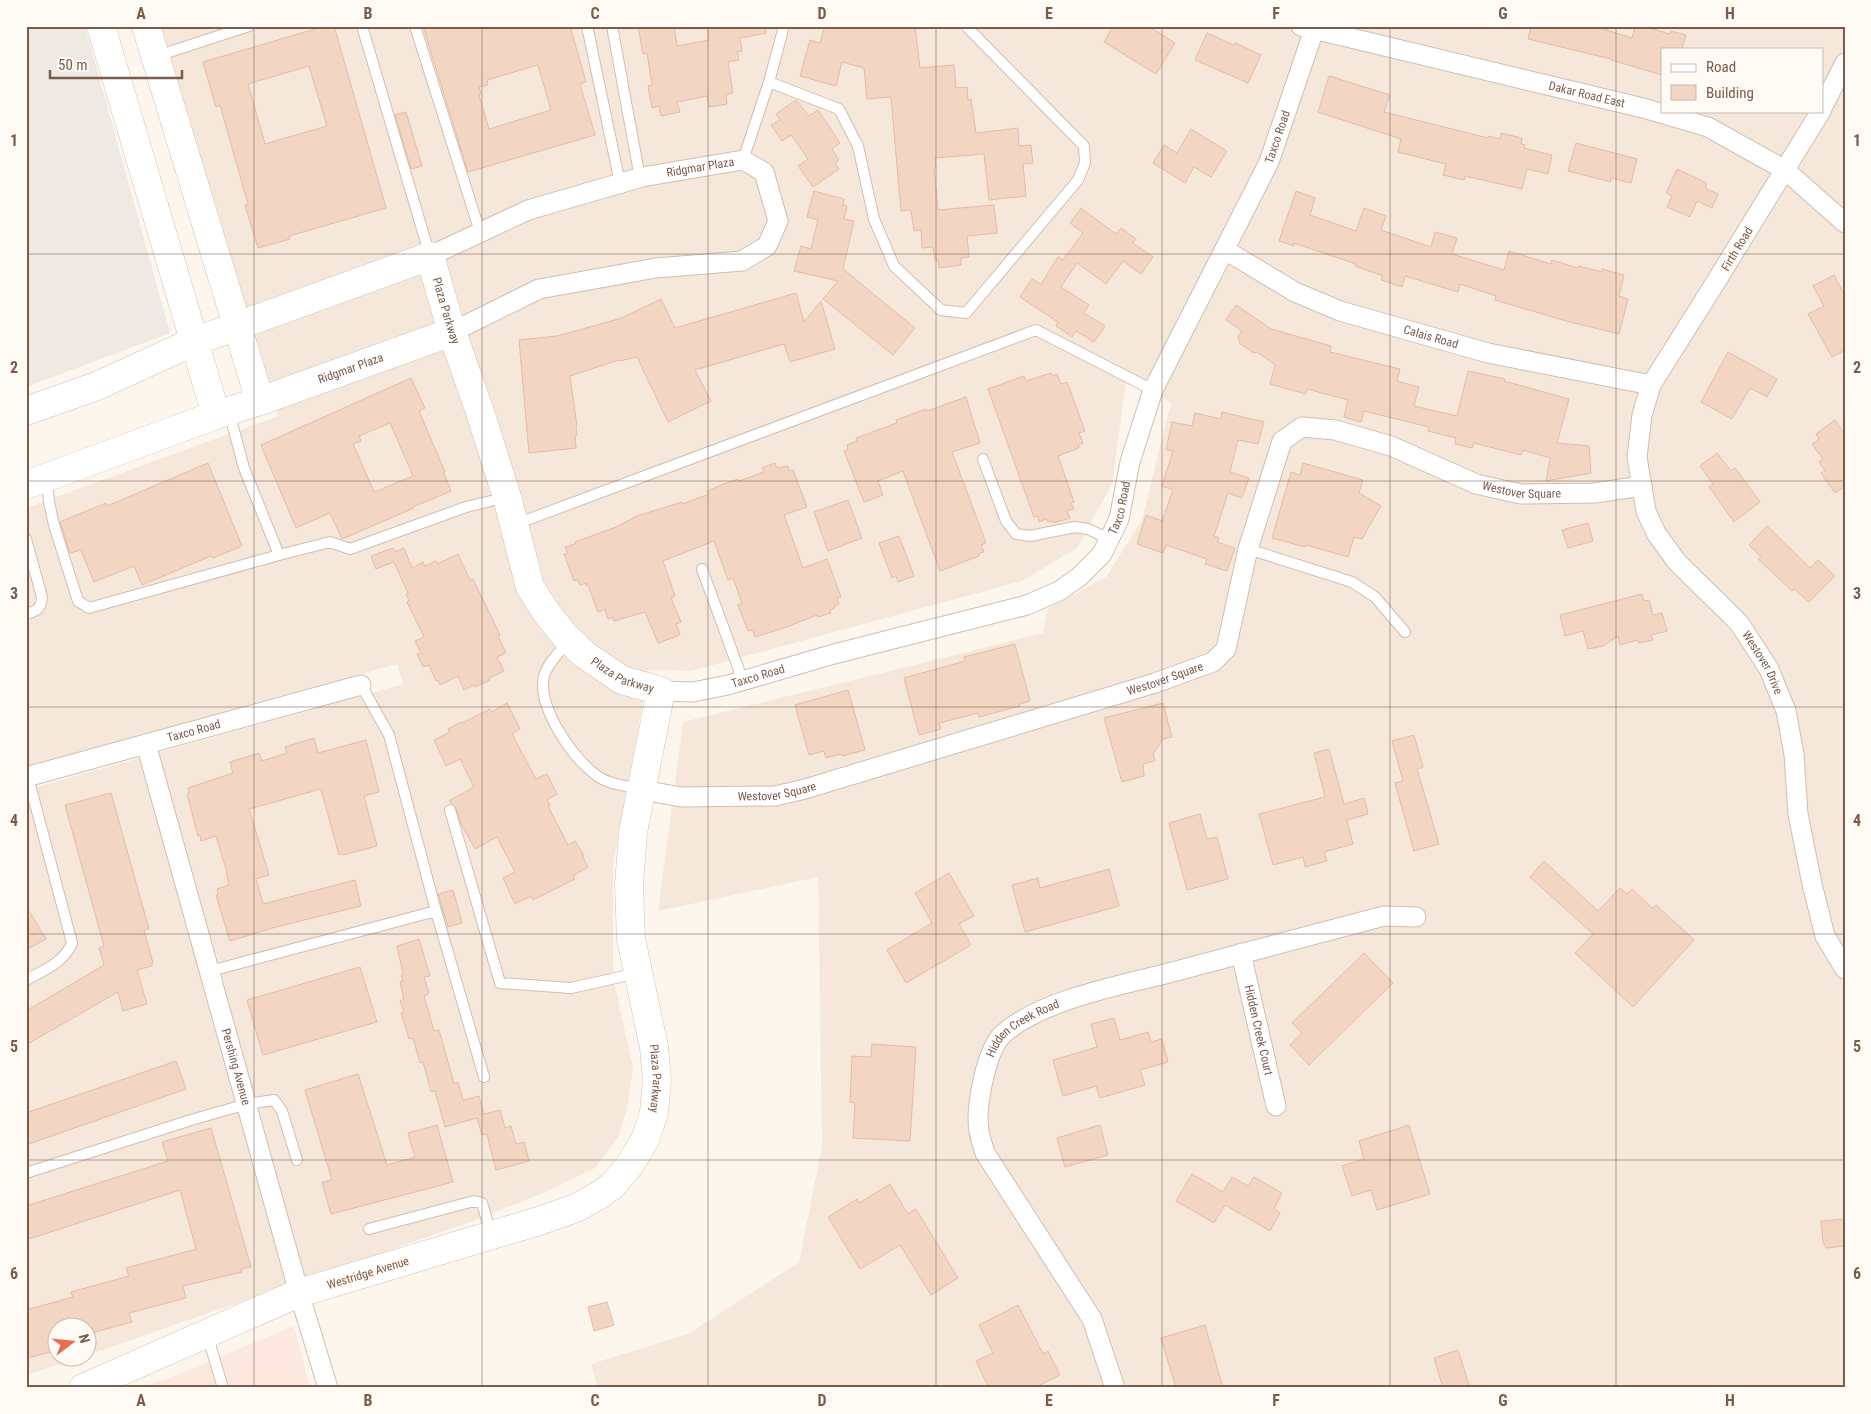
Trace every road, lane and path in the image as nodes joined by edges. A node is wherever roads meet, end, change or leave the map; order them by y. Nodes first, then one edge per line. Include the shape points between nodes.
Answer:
1 (101, 26) edge
2 (146, 26) edge
3 (248, 26) edge
4 (362, 26) edge
5 (415, 26) edge
6 (588, 26) edge
7 (612, 26) edge
8 (784, 26) edge
9 (966, 26) edge
10 (1307, 28) edge
11 (156, 56) junction
12 (1845, 63) edge
13 (114, 69) junction
14 (769, 82) junction
15 (1824, 104) edge
16 (1820, 112) edge
17 (743, 160) junction
18 (1785, 170) junction
19 (640, 178) junction
20 (620, 183) junction
21 (1845, 222) edge
22 (480, 232) junction
23 (1224, 250) junction
24 (430, 256) junction
25 (238, 326) junction
26 (452, 332) junction
27 (193, 342) junction
28 (1651, 385) junction
29 (1153, 390) junction
30 (260, 401) junction
31 (26, 411) edge
32 (222, 413) junction
33 (983, 459) dead end
34 (36, 482) edge
35 (1642, 486) junction
36 (507, 497) junction
37 (514, 524) junction
38 (26, 539) edge
39 (1109, 539) junction
40 (1248, 549) junction
41 (279, 555) junction
42 (702, 569) dead end
43 (26, 614) edge
44 (1406, 632) dead end
45 (570, 641) junction
46 (742, 681) junction
47 (362, 685) joint
48 (661, 691) junction
49 (146, 744) junction
50 (27, 777) edge
51 (642, 790) junction
52 (450, 810) dead end
53 (436, 911) junction
54 (1416, 917) dead end
55 (1241, 953) junction
56 (1845, 969) edge
57 (210, 971) junction
58 (639, 973) junction
59 (26, 980) edge
60 (484, 1077) dead end
61 (247, 1104) junction
62 (1276, 1106) dead end
63 (640, 1148) joint
64 (296, 1160) dead end
65 (26, 1173) edge
66 (369, 1229) dead end
67 (491, 1235) junction
68 (299, 1294) junction
69 (207, 1334) junction
70 (84, 1388) edge
71 (223, 1388) edge
72 (328, 1388) edge
73 (1115, 1388) edge

1 - 13 street
2 - 11 street
3 - 11 lane
4 - 24 lane
5 - 22 lane
6 - 20 lane
7 - 19 lane
8 - 14 lane
9 - 14 lane via 1084,146 1085,163 1078,180 966,313 941,310 894,266 874,220 858,146 839,110
10 - 18 street, Dakar Road East via 1643,108 1708,127
10 - 23 street, Taxco Road via 1269,162
11 - 13 street
11 - 25 street
12 - 15 street, Firth Road
13 - 27 street
14 - 17 lane
16 - 18 street, Firth Road
17 - 19 street, Ridgmar Plaza
17 - 26 street, Ridgmar Plaza via 764,172 778,221 768,246 742,260 656,268 539,289
18 - 21 street, Dakar Road East
18 - 28 street, Firth Road
19 - 20 street, Ridgmar Plaza
20 - 22 street, Ridgmar Plaza via 528,210
22 - 24 street, Ridgmar Plaza
23 - 28 street, Calais Road via 1295,292 1340,310 1488,353
23 - 29 street, Taxco Road
24 - 25 street, Ridgmar Plaza
24 - 26 street, Plaza Parkway
25 - 27 street, Ridgmar Plaza
25 - 30 street
26 - 30 street, Ridgmar Plaza
26 - 36 street, Plaza Parkway
27 - 31 street, Ridgmar Plaza via 97,386
27 - 32 street
28 - 35 street, Westover Drive via 1642,415 1637,457
29 - 37 lane via 1036,330
29 - 39 street, Taxco Road via 1130,462 1119,519
30 - 32 street, Ridgmar Plaza
32 - 34 street, Ridgmar Plaza
32 - 41 lane
33 - 39 lane via 1006,521 1016,534 1030,536 1075,528 1088,529
34 - 41 lane via 48,502 78,601 89,608
35 - 40 street, Westover Square via 1594,493 1521,494 1476,484 1391,446 1335,430 1302,427 1282,442
35 - 56 street, Westover Drive via 1646,511 1656,533 1677,562 1739,623 1769,669 1786,711 1794,754 1798,814 1825,936
36 - 37 street, Plaza Parkway
36 - 41 lane via 350,549 330,542
37 - 45 street, Plaza Parkway via 530,587
38 - 43 lane via 42,597 41,606
39 - 46 street, Taxco Road via 1102,554 1079,577 1059,591 1027,605
40 - 44 lane via 1352,582 1375,597
40 - 51 street, Westover Square via 1226,649 1213,662 1155,683 774,796 681,797
42 - 46 lane
45 - 48 street, Plaza Parkway via 622,680
45 - 51 lane via 550,663 543,688 561,734 597,777
46 - 48 street, Taxco Road via 693,692
47 - 49 street, Taxco Road
47 - 53 lane via 389,734
48 - 51 street, Plaza Parkway
49 - 50 street, Taxco Road
49 - 57 street, Pershing Avenue
50 - 59 lane via 72,943 59,961
51 - 58 street, Plaza Parkway via 632,832 629,885 631,939
52 - 58 lane via 500,983 570,988
53 - 57 lane
53 - 60 lane
54 - 55 street, Hidden Creek Road via 1384,916
55 - 62 street, Hidden Creek Court
55 - 73 street, Hidden Creek Road via 1045,1008 1022,1020 992,1049 979,1098 979,1131 985,1153 1092,1319
57 - 61 street, Pershing Avenue
58 - 63 street, Plaza Parkway via 654,1047 657,1080 654,1113
61 - 64 lane via 274,1100 282,1111
61 - 65 lane
61 - 68 street, Pershing Avenue
63 - 67 street, Westridge Avenue via 613,1185 598,1196 576,1208
66 - 67 lane via 474,1201 482,1203
67 - 68 street, Westridge Avenue
68 - 69 street, Westridge Avenue
68 - 72 street, Pershing Avenue
69 - 70 street, Westridge Avenue
69 - 71 lane

